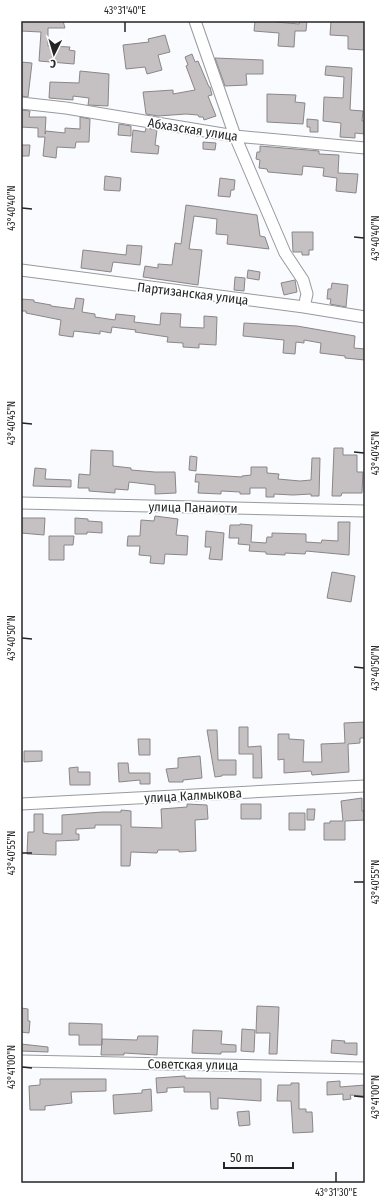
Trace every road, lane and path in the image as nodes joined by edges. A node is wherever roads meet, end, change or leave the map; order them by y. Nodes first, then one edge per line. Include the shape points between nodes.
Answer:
1 (195, 21) edge
2 (21, 103) edge
3 (235, 136) junction
4 (365, 148) edge
5 (21, 270) edge
6 (304, 307) junction
7 (365, 317) edge
8 (21, 503) edge
9 (365, 511) edge
10 (365, 786) edge
11 (21, 804) edge
12 (21, 1061) edge
13 (365, 1068) edge

1 - 3 street
2 - 3 street, Абхазская улица
3 - 4 street, Абхазская улица
3 - 6 street via 285,254 303,280 307,294
5 - 6 street, Партизанская улица
6 - 7 street, Партизанская улица
8 - 9 street, улица Панаиоти
10 - 11 street, улица Калмыкова
12 - 13 street, Советская улица

